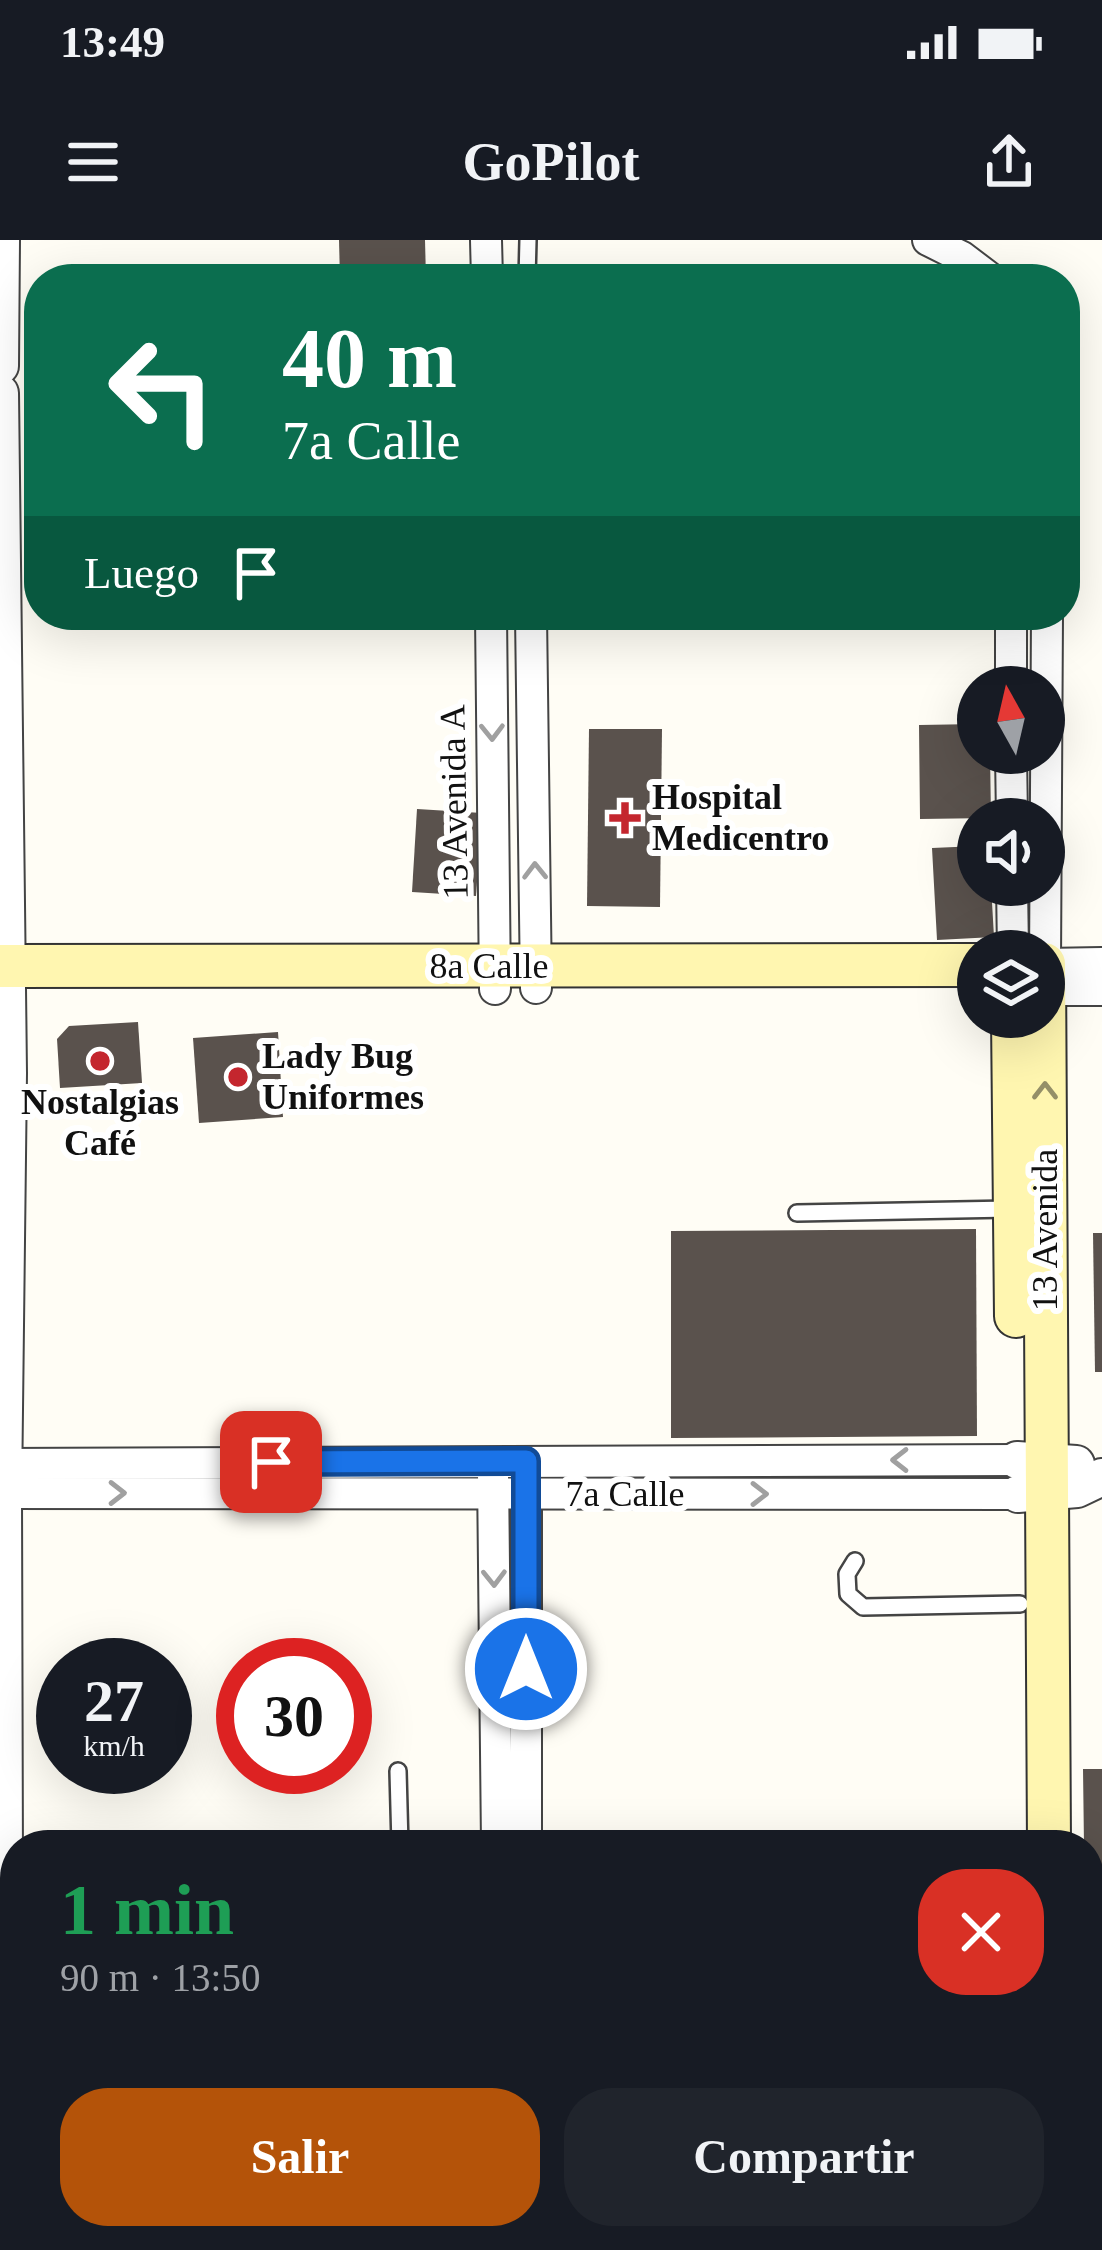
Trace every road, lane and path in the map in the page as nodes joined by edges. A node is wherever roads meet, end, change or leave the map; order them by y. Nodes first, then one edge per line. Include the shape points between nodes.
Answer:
1 (1, 240) edge
2 (928, 240) edge
3 (971, 264) edge
4 (0, 366) edge
5 (0, 393) edge
6 (492, 630) edge
7 (530, 630) edge
8 (1011, 630) edge
9 (1047, 630) edge
10 (1011, 666) edge
11 (1045, 930) edge
12 (1102, 963) edge
13 (1065, 964) edge
14 (957, 966) edge
15 (515, 977) junction
16 (4, 980) edge
17 (957, 989) edge
18 (1065, 990) edge
19 (1102, 990) edge
20 (1013, 1038) edge
21 (1044, 1038) edge
22 (1016, 1208) junction
23 (797, 1213) dead end
24 (493, 1461) junction
25 (526, 1461) junction
26 (1102, 1475) edge
27 (1032, 1477) junction
28 (2, 1478) edge
29 (526, 1493) junction
30 (493, 1494) junction
31 (855, 1561) dead end
32 (1020, 1604) junction
33 (398, 1771) dead end
34 (5, 1830) edge
35 (400, 1830) edge
36 (497, 1830) edge
37 (526, 1830) edge
38 (1020, 1830) edge
39 (1048, 1830) edge

1 - 4 street
2 - 3 street
5 - 16 street
6 -> 15 street, 13 Avenida A
15 -> 7 street
8 - 10 street
9 - 11 street, 13 Avenida
12 - 13 street
14 - 15 main road, 8a Calle
15 - 16 main road, 8a Calle
15 - 17 main road, 8a Calle
16 - 28 street
18 - 19 street
20 - 22 main road, 13 Avenida
27 -> 21 main road, 13 Avenida
22 - 23 lane
22 - 27 main road, 13 Avenida
24 - 25 street, 7a Calle
24 - 28 street, 7a Calle
24 - 30 street
27 -> 25 street, 7a Calle
25 - 29 street
26 - 27 street, 7a Calle via 1077,1489
29 -> 27 street, 7a Calle
27 - 32 main road, 13 Avenida
27 - 39 main road, 13 Avenida
28 -> 30 street, 7a Calle
28 - 34 street
29 - 30 street, 7a Calle
29 - 37 street
30 -> 36 street
31 - 32 lane via 848,1594 862,1607
32 - 38 main road, 13 Avenida
33 - 35 lane

